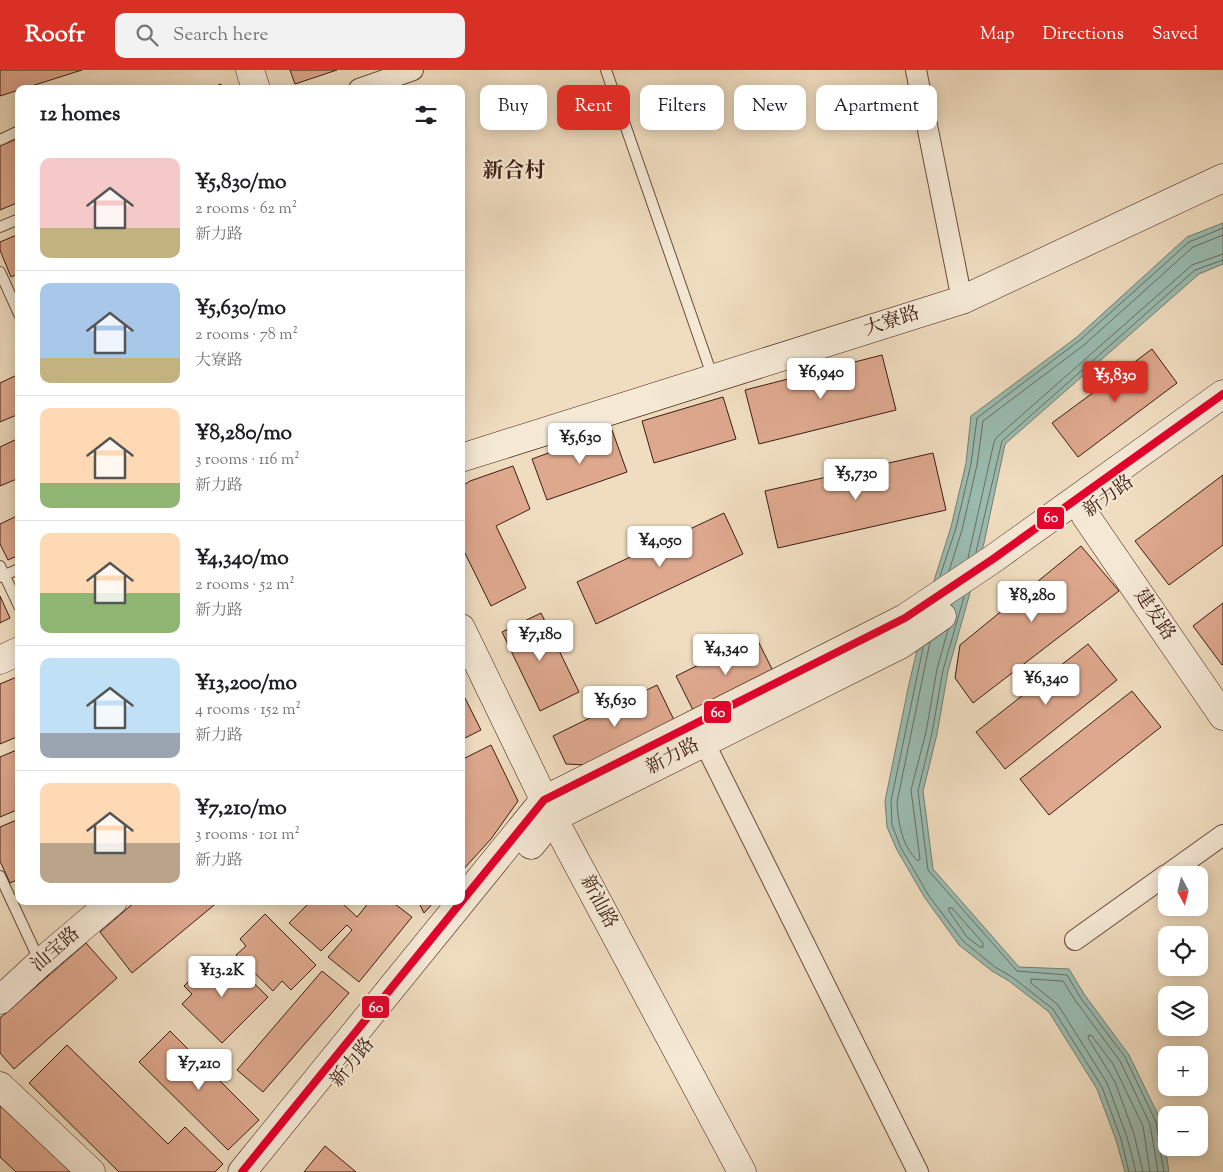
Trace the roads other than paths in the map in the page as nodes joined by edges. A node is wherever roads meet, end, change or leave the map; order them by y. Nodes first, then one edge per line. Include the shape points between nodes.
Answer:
1 (250, 70) edge
2 (413, 70) edge
3 (606, 70) edge
4 (916, 70) edge
5 (255, 85) edge
6 (370, 85) edge
7 (15, 133) edge
8 (0, 140) edge
9 (1223, 178) edge
10 (15, 221) edge
11 (0, 227) edge
12 (0, 272) edge
13 (962, 300) junction
14 (15, 305) edge
15 (714, 379) junction
16 (1223, 394) edge
17 (1223, 414) edge
18 (465, 457) edge
19 (1085, 515) junction
20 (15, 570) edge
21 (992, 570) junction
22 (1, 573) edge
23 (15, 599) edge
24 (465, 639) edge
25 (15, 653) edge
26 (0, 660) edge
27 (1223, 716) edge
28 (704, 742) junction
29 (548, 809) junction
30 (1223, 835) edge
31 (1179, 866) edge
32 (0, 876) edge
33 (1158, 881) edge
34 (108, 905) edge
35 (1075, 940) dead end
36 (40, 963) junction
37 (0, 1000) edge
38 (0, 1086) edge
39 (91, 1172) edge
40 (242, 1172) edge
41 (264, 1172) edge
42 (742, 1172) edge
43 (918, 1172) edge

1 - 5 main road
2 - 6 street
3 - 15 lane
4 - 13 street
7 - 8 lane
9 - 13 main road, 大寮路
10 - 11 lane
12 - 14 lane
13 - 15 main road, 大寮路
15 - 18 main road, 大寮路
16 - 21 main road
17 - 19 main road, 新力路
19 - 21 main road, 新力路
19 - 27 main road, 建发路
20 - 22 lane
21 - 28 main road, 新力路 via 900,645
21 - 29 main road
22 - 23 lane
24 - 29 main road, 新汕路
25 - 26 main road
28 - 29 main road, 新力路
28 - 43 street
29 - 40 main road
29 - 41 main road, 新力路
29 - 42 main road, 新汕路
30 - 31 street
32 - 36 lane
33 - 35 street
34 - 36 main road, 汕宝路
36 - 37 main road, 汕宝路
38 - 39 main road

